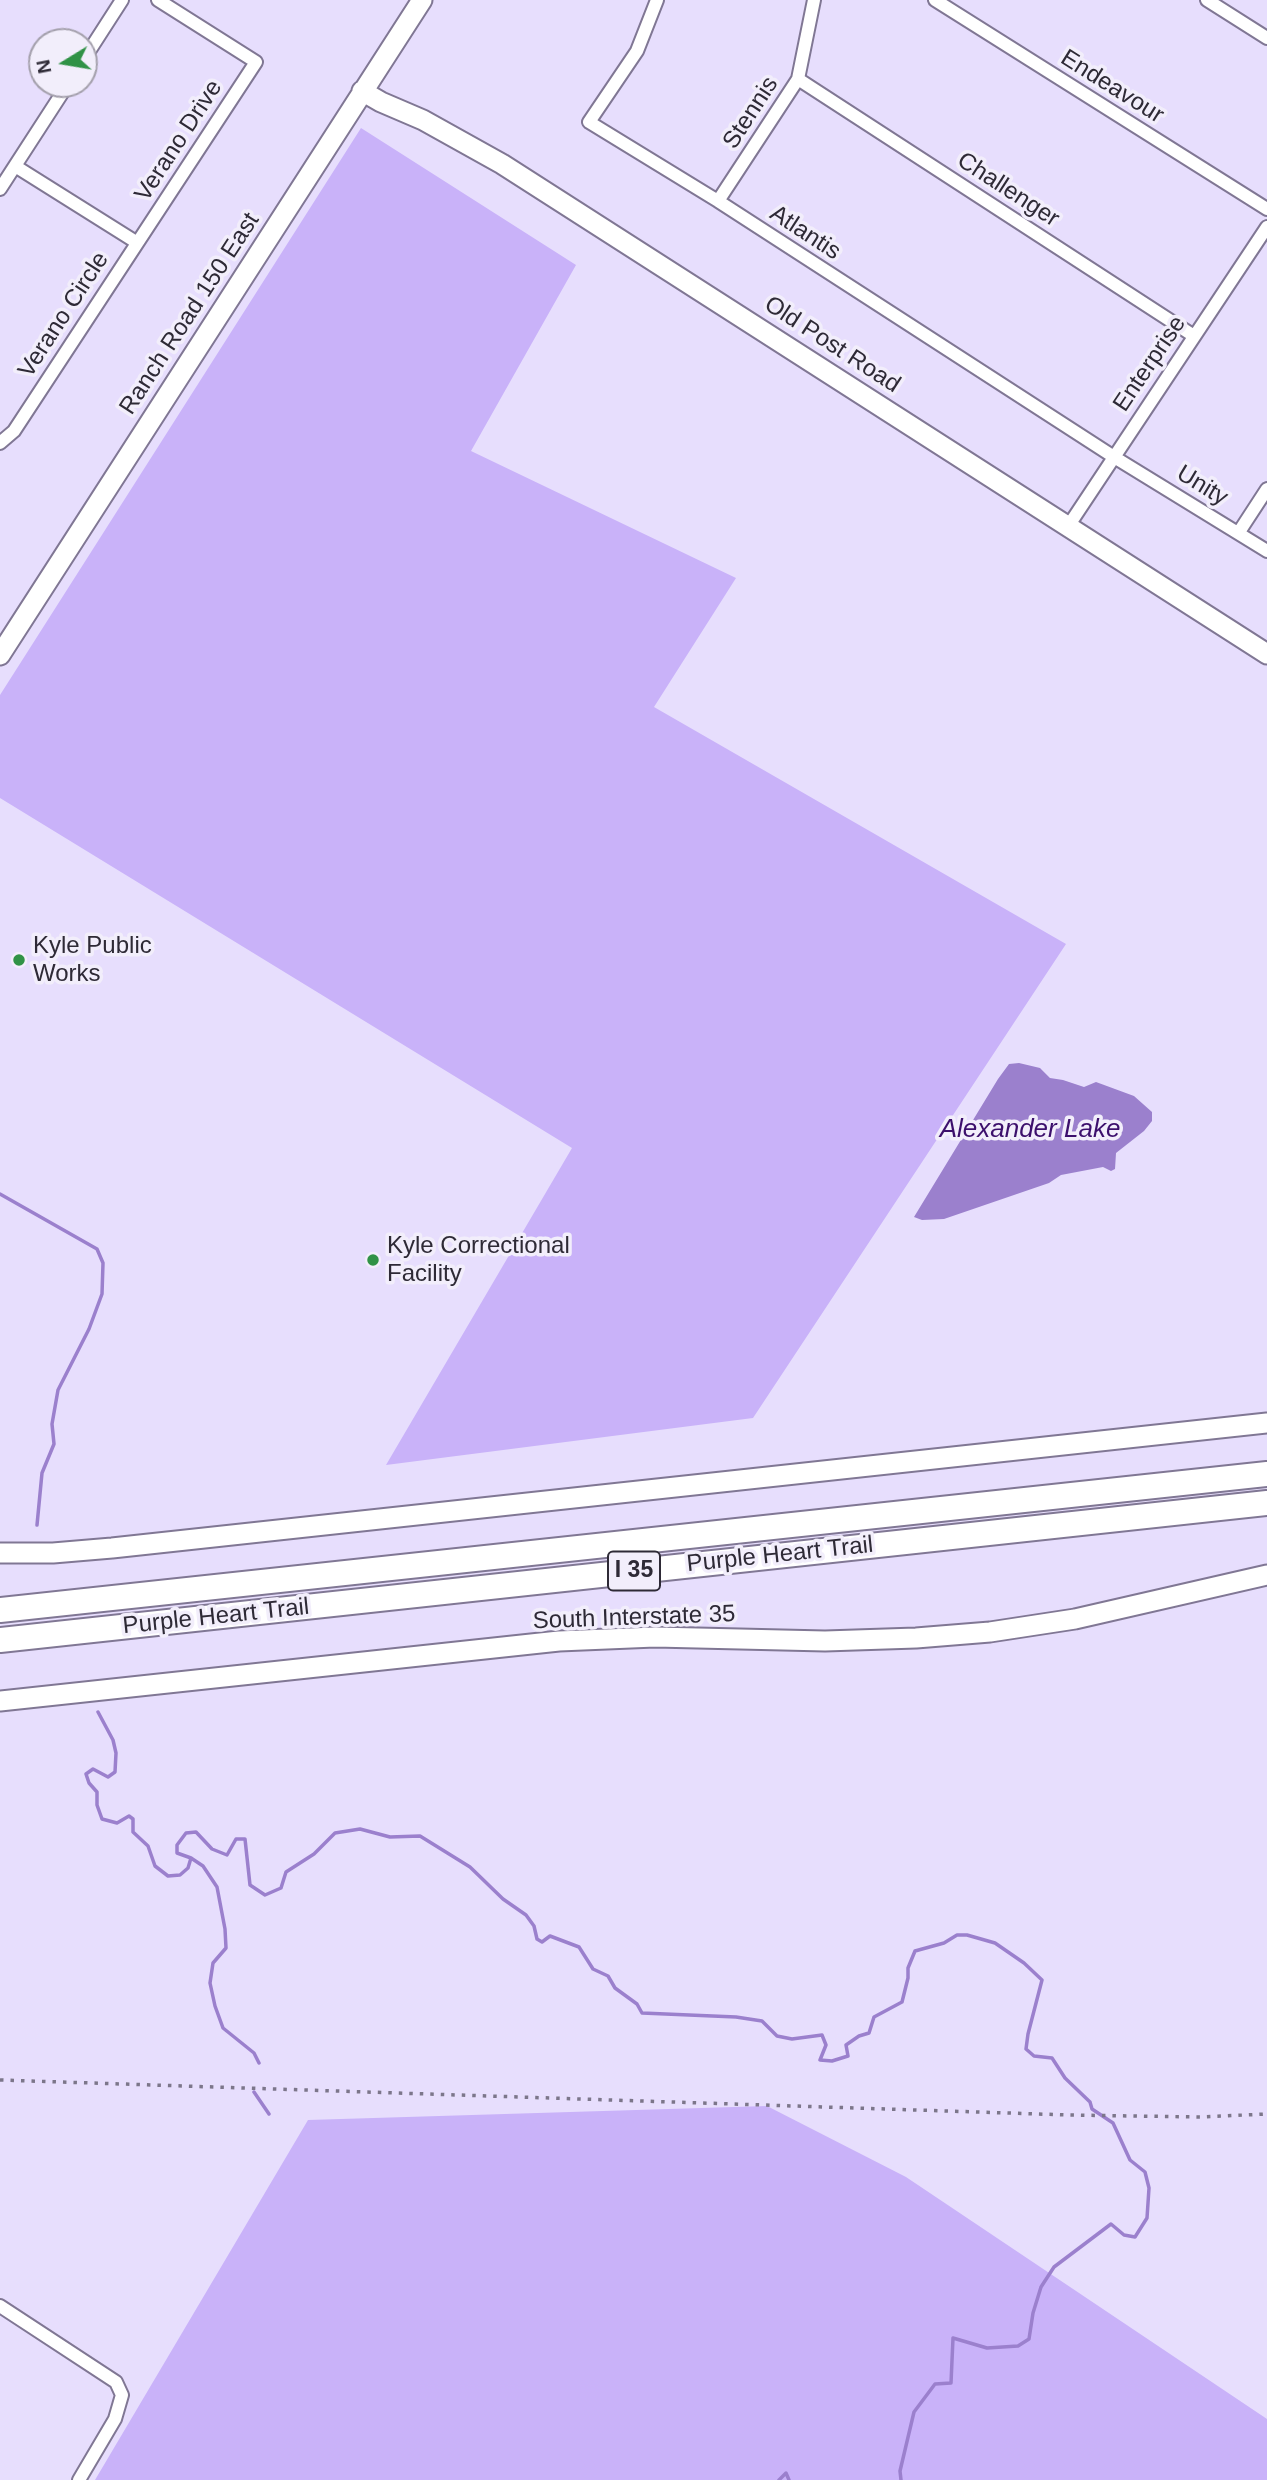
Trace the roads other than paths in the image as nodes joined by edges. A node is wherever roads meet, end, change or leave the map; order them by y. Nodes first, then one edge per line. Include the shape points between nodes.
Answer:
1 (122, 0) edge
2 (158, 0) edge
3 (422, 0) edge
4 (657, 0) edge
5 (814, 0) edge
6 (934, 0) edge
7 (1207, 0) edge
8 (98, 37) edge
9 (1267, 38) edge
10 (798, 79) junction
11 (362, 91) junction
12 (59, 98) edge
13 (15, 166) junction
14 (0, 189) edge
15 (718, 201) junction
16 (1267, 209) edge
17 (1267, 227) edge
18 (136, 242) junction
19 (1194, 336) junction
20 (0, 443) edge
21 (1114, 457) junction
22 (1267, 489) edge
23 (1069, 525) junction
24 (1239, 532) junction
25 (1267, 551) edge
26 (2, 646) edge
27 (1267, 654) edge
28 (1267, 1423) edge
29 (1267, 1474) edge
30 (1267, 1503) edge
31 (0, 1553) edge
32 (1267, 1575) edge
33 (0, 1610) edge
34 (0, 1640) edge
35 (0, 1701) edge
36 (0, 2306) edge
37 (79, 2480) edge

1 - 8 street
2 - 18 street, Verano Drive via 256,62
3 - 11 main road, Ranch Road 150 East
4 - 15 street, Atlantis via 637,51 589,122
5 - 10 street, Stennis
6 - 16 street, Endeavour
7 - 9 street
10 - 15 street, Stennis
10 - 19 street, Challenger
11 - 23 main road, Old Post Road via 502,164
11 - 26 main road, Ranch Road 150 East
12 - 13 street
13 - 14 street
13 - 18 street
15 - 21 street, Atlantis
17 - 19 street, Enterprise
18 - 20 street, Verano Circle via 14,431
19 - 21 street, Enterprise
21 - 23 street, Enterprise
21 - 24 street, Unity
22 - 24 street
23 - 27 main road, Old Post Road
24 - 25 street, Unity
28 - 31 main road via 126,1547
29 - 33 highway, Purple Heart Trail / I 35
30 - 34 highway, Purple Heart Trail / I 35
32 - 35 main road, South Interstate 35 via 1075,1619 990,1632 825,1641 655,1637 559,1641
36 - 37 street via 116,2382 122,2395 115,2419

